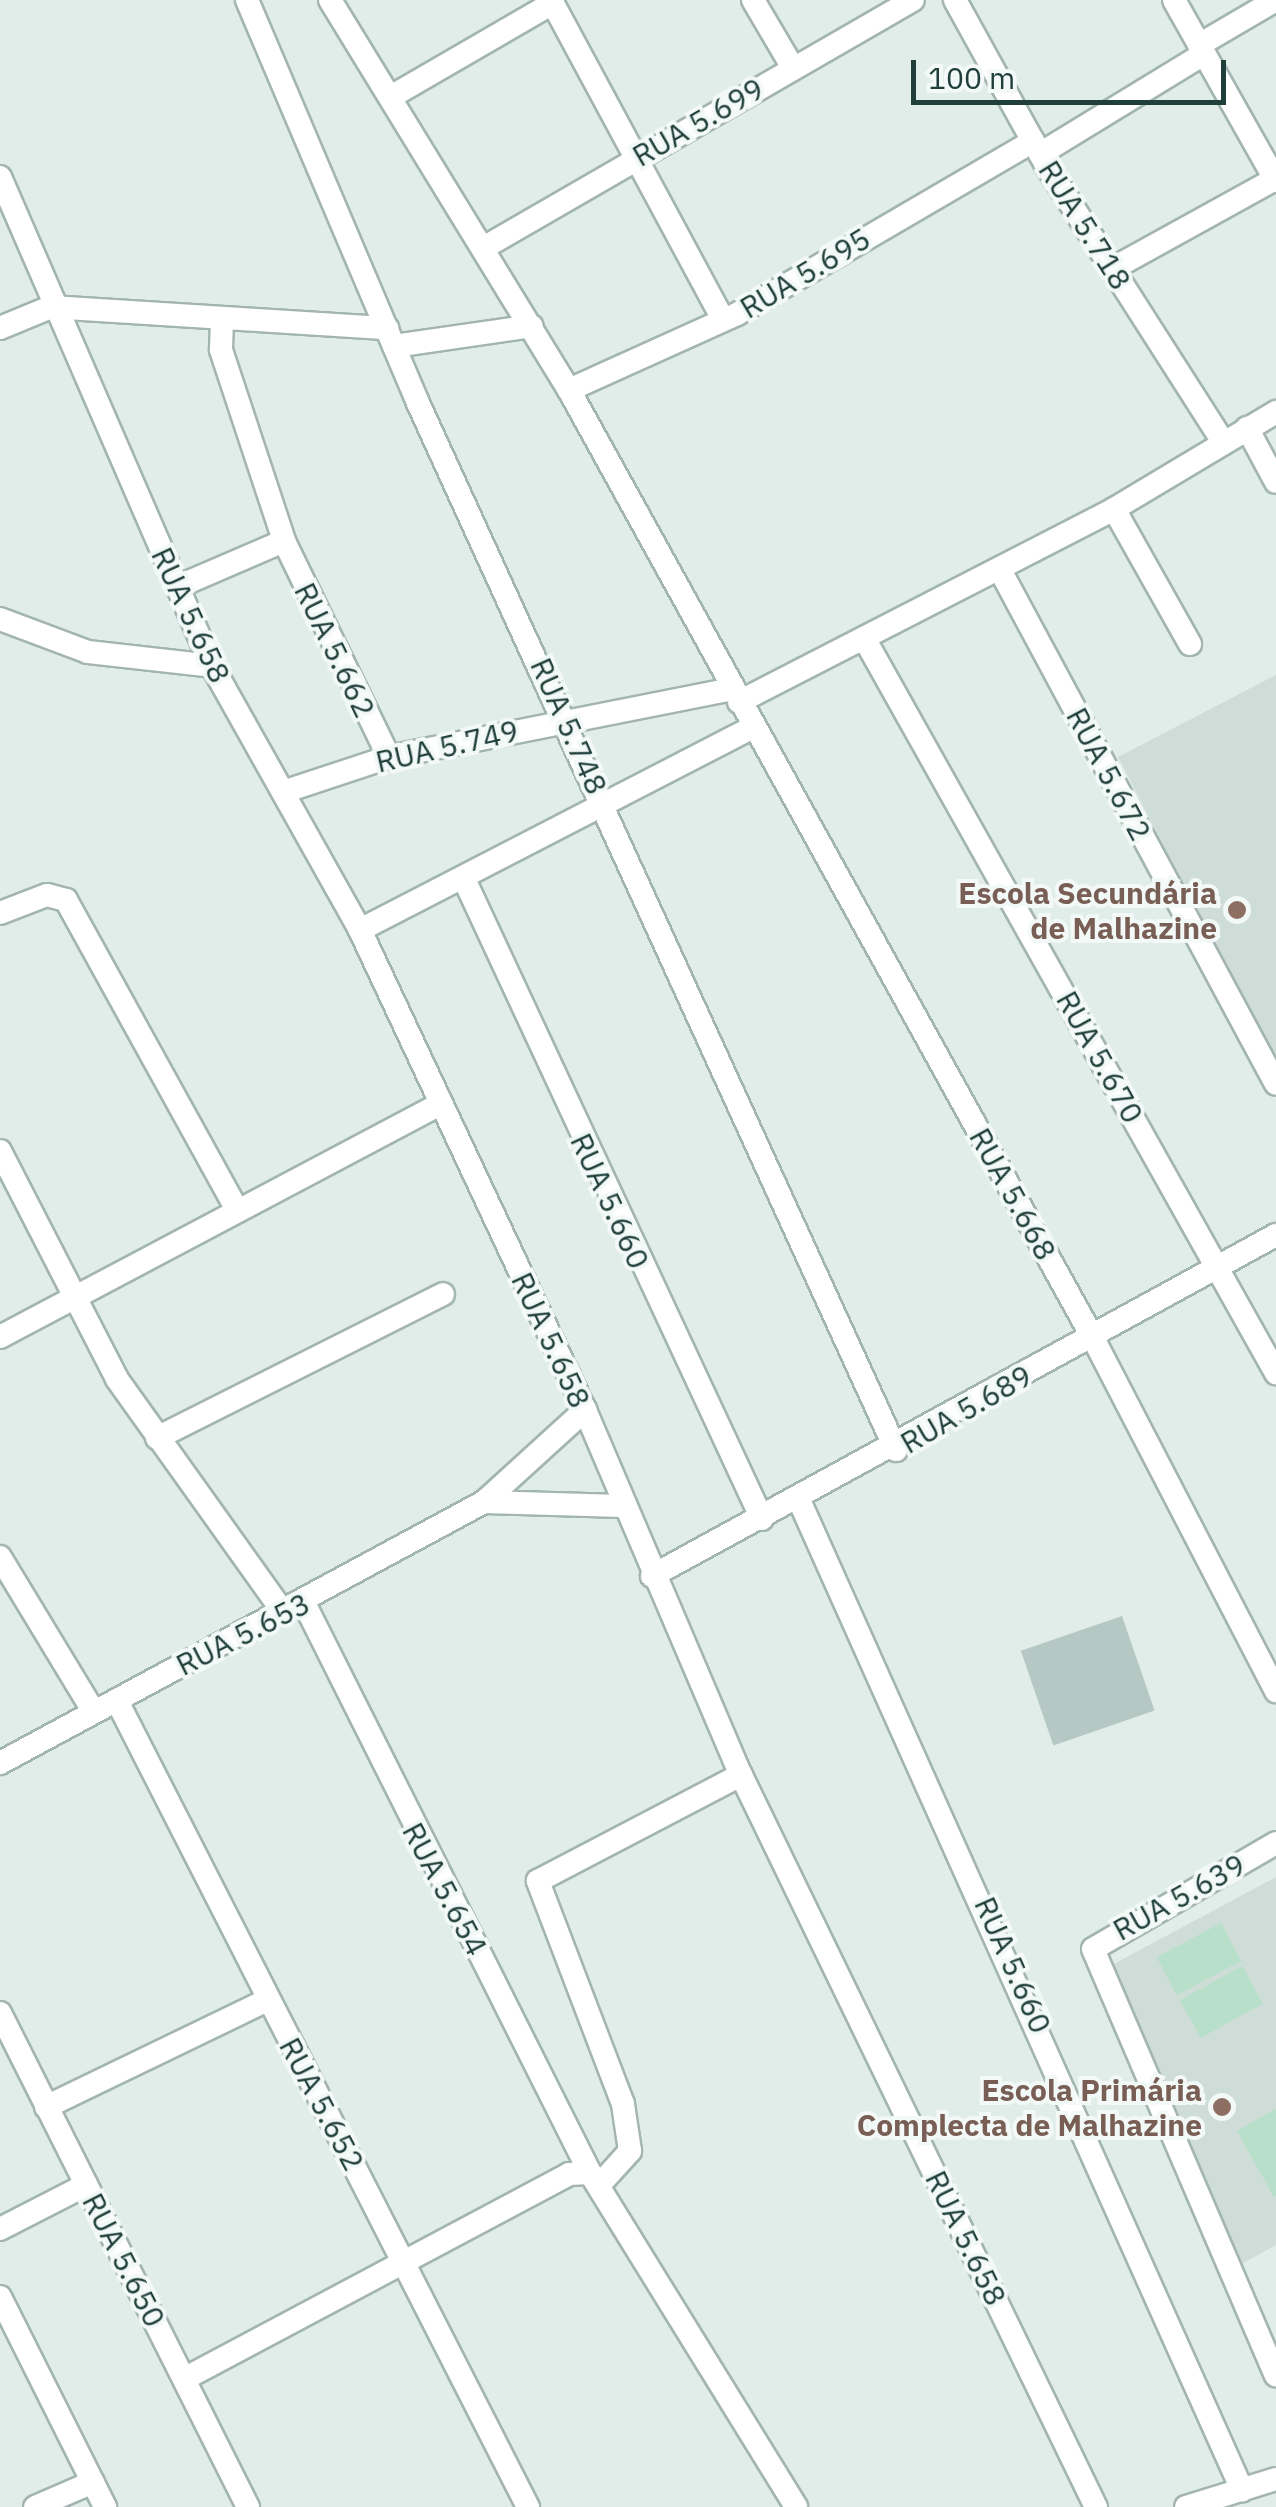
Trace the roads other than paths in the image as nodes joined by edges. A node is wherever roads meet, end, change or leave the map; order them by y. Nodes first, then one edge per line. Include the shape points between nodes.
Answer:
1 (246, 0) edge
2 (330, 0) edge
3 (752, 0) edge
4 (913, 0) edge
5 (955, 0) edge
6 (1174, 0) edge
7 (1276, 0) edge
8 (552, 2) edge
9 (1202, 50) junction
10 (793, 68) junction
11 (394, 95) junction
12 (1036, 148) junction
13 (637, 157) junction
14 (0, 177) edge
15 (1276, 180) edge
16 (485, 247) junction
17 (1112, 269) junction
18 (51, 307) junction
19 (222, 320) junction
20 (723, 320) junction
21 (532, 326) junction
22 (0, 328) edge
23 (390, 337) junction
24 (569, 390) junction
25 (1276, 412) edge
26 (1247, 428) junction
27 (1224, 444) junction
28 (1276, 482) edge
29 (1114, 509) junction
30 (284, 541) junction
31 (1000, 570) junction
32 (177, 587) junction
33 (0, 619) edge
34 (864, 638) junction
35 (1190, 644) dead end
36 (212, 666) junction
37 (736, 696) junction
38 (567, 720) junction
39 (754, 728) junction
40 (389, 757) junction
41 (283, 792) junction
42 (606, 807) junction
43 (464, 879) junction
44 (0, 913) edge
45 (360, 930) junction
46 (1276, 1084) edge
47 (438, 1105) junction
48 (0, 1151) edge
49 (238, 1211) junction
50 (1276, 1234) edge
51 (1218, 1267) junction
52 (76, 1294) junction
53 (443, 1294) dead end
54 (0, 1337) edge
55 (1093, 1338) junction
56 (1276, 1372) edge
57 (586, 1410) junction
58 (157, 1438) junction
59 (896, 1450) junction
60 (799, 1500) junction
61 (484, 1502) junction
62 (622, 1506) junction
63 (762, 1519) junction
64 (0, 1558) edge
65 (652, 1576) junction
66 (294, 1608) junction
67 (1276, 1690) edge
68 (117, 1701) junction
69 (94, 1712) junction
70 (0, 1763) edge
71 (741, 1775) junction
72 (1276, 1843) edge
73 (267, 2000) junction
74 (0, 2014) edge
75 (46, 2107) junction
76 (587, 2176) junction
77 (86, 2184) junction
78 (0, 2230) edge
79 (408, 2264) junction
80 (0, 2297) edge
81 (1265, 2319) edge
82 (1276, 2374) edge
83 (184, 2380) junction
84 (1276, 2480) edge
85 (93, 2482) junction
86 (1242, 2490) junction
87 (1221, 2502) edge
88 (35, 2507) edge
89 (104, 2507) edge
90 (248, 2507) edge
91 (528, 2507) edge
92 (796, 2507) edge
93 (1096, 2507) edge
94 (1186, 2507) edge

1 - 23 street, RUA 5.748
2 - 11 street
3 - 10 street
4 - 10 street, RUA 5.699
5 - 12 street, RUA 5.718
6 - 9 street
7 - 9 street
8 - 11 street
8 - 13 street
9 - 12 street, RUA 5.695
9 - 15 street
10 - 13 street, RUA 5.699
11 - 16 street
12 - 17 street, RUA 5.718
12 - 20 street, RUA 5.695
13 - 16 street, RUA 5.699
13 - 20 street
14 - 18 street, RUA 5.658
15 - 17 street
16 - 21 street
17 - 27 street, RUA 5.718
18 - 19 street
18 - 22 street
18 - 32 street, RUA 5.658
19 - 23 street
19 - 30 street, RUA 5.662 via 222,350
20 - 24 street, RUA 5.695
21 - 23 street
21 - 24 street
23 - 38 street, RUA 5.748
24 - 37 street
25 - 26 street, RUA 5.749
26 - 27 street, RUA 5.749
26 - 28 street
27 - 29 street, RUA 5.749
29 - 31 street, RUA 5.749
29 - 35 street
30 - 32 street
30 - 40 street, RUA 5.662
31 - 34 street, RUA 5.749
31 - 46 street, RUA 5.672
32 - 36 street, RUA 5.658
33 - 36 street via 88,652
34 - 37 street, RUA 5.749
34 - 51 street, RUA 5.670
36 - 41 street, RUA 5.658
37 - 38 street, RUA 5.749
37 - 39 street, RUA 5.668
38 - 40 street, RUA 5.749
38 - 42 street, RUA 5.748
39 - 42 street
39 - 55 street, RUA 5.668
40 - 41 street, RUA 5.749
41 - 45 street, RUA 5.658
42 - 43 street
42 - 59 street, RUA 5.748
43 - 45 street
43 - 63 street, RUA 5.660
44 - 49 street via 47,895 66,900
45 - 47 street, RUA 5.658
47 - 49 street
47 - 57 street, RUA 5.658
48 - 52 street, RUA 5.654
49 - 52 street
50 - 51 street, RUA 5.689
51 - 55 street, RUA 5.689
51 - 56 street, RUA 5.670
52 - 54 street
52 - 58 street, RUA 5.654
53 - 58 street
55 - 59 street, RUA 5.689
55 - 67 street, RUA 5.668
57 - 61 street, RUA 5.653
57 - 62 street, RUA 5.658
58 - 66 street, RUA 5.654
59 - 60 street, RUA 5.689
60 - 63 street, RUA 5.689
60 - 86 street, RUA 5.660
61 - 62 street
61 - 66 street, RUA 5.653
62 - 65 street, RUA 5.658
63 - 65 street, RUA 5.689
64 - 69 street
65 - 71 street, RUA 5.658
66 - 68 street, RUA 5.653
66 - 76 street, RUA 5.654
68 - 69 street, RUA 5.653
68 - 73 street, RUA 5.652
69 - 70 street, RUA 5.653
71 - 76 street via 542,1874 623,2104 630,2151
71 - 93 street, RUA 5.658
72 - 81 street, RUA 5.639 via 1098,1942 1095,1959
73 - 75 street
73 - 79 street, RUA 5.652
74 - 75 street, RUA 5.650
75 - 77 street, RUA 5.650
76 - 79 street
76 - 92 street, RUA 5.654
77 - 78 street
77 - 83 street, RUA 5.650
79 - 83 street
79 - 91 street, RUA 5.652
80 - 85 street
81 - 82 street
83 - 90 street, RUA 5.650
84 - 86 street
85 - 88 street
85 - 89 street
86 - 87 street
87 - 94 street

